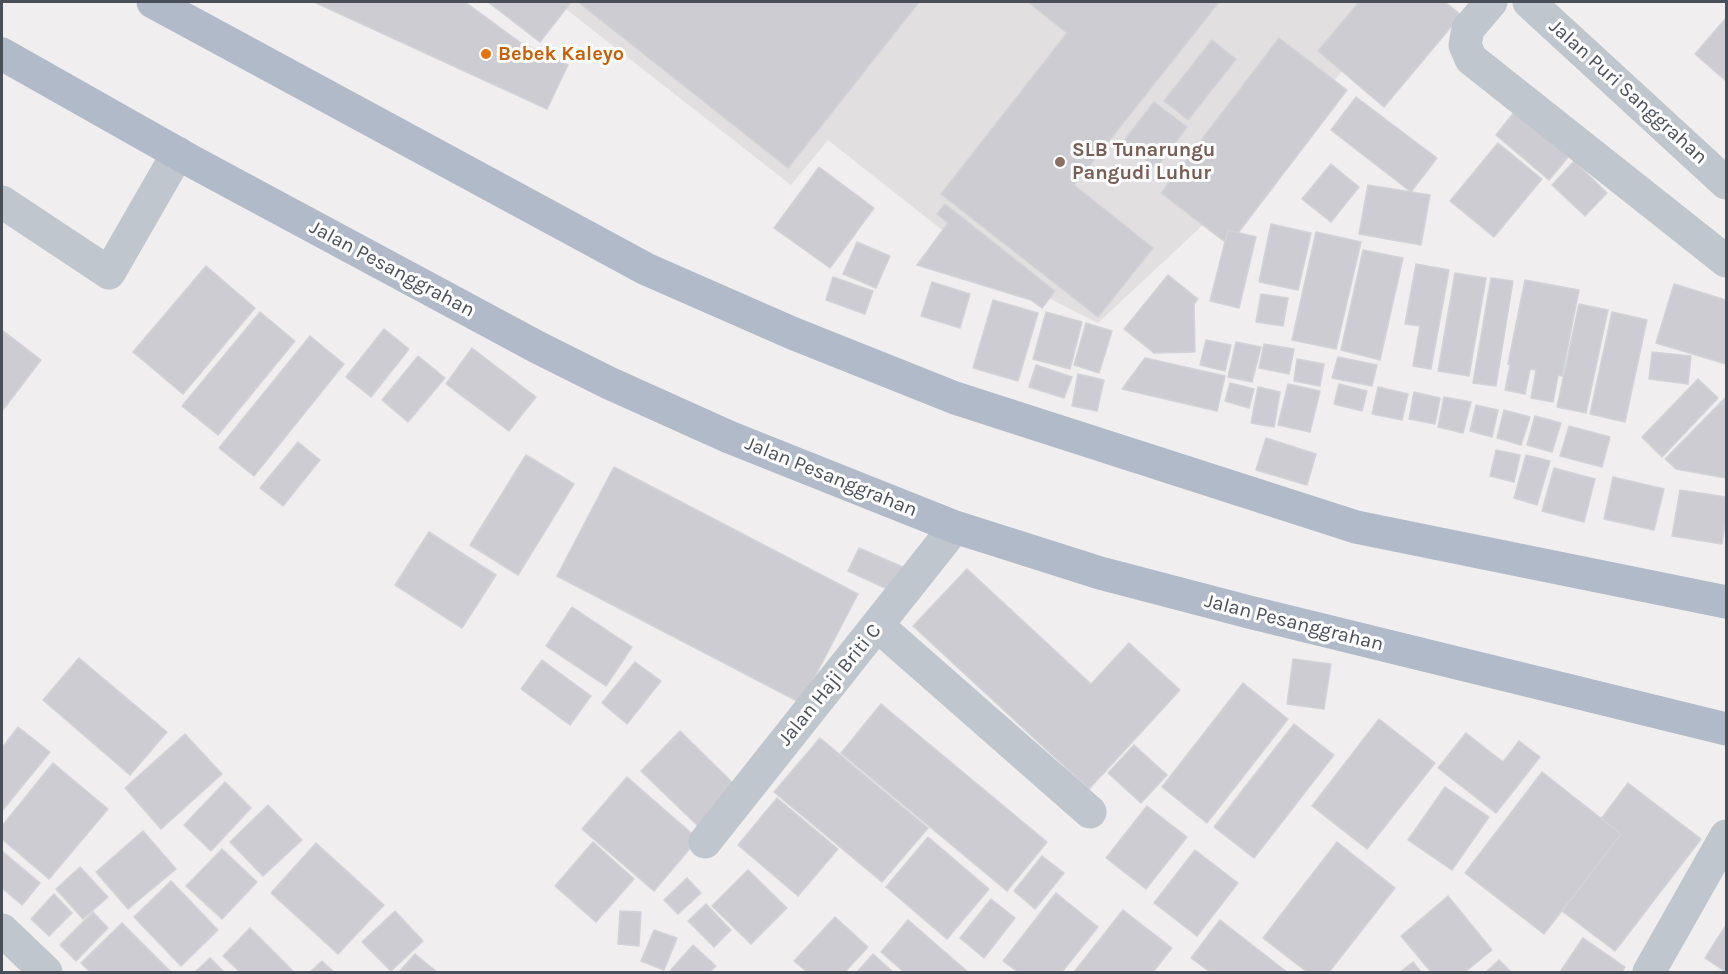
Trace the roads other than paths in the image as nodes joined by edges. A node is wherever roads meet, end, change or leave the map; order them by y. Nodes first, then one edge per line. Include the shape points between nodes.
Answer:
1 (153, 2) edge
2 (1491, 2) edge
3 (1529, 2) edge
4 (2, 54) edge
5 (178, 153) junction
6 (1726, 183) edge
7 (2, 202) edge
8 (1726, 261) edge
9 (955, 527) junction
10 (1726, 602) edge
11 (878, 626) junction
12 (1726, 729) edge
13 (1090, 812) dead end
14 (1726, 836) edge
15 (705, 842) dead end
16 (2, 930) edge
17 (46, 972) edge
18 (1649, 972) edge

1 - 10 main road via 646,269 955,398 1356,527
2 - 8 street via 1468,29 1465,45 1471,59
3 - 6 street, Jalan Puri Sanggrahan
4 - 5 main road, Jalan Pesanggrahan
5 - 7 street via 109,273
5 - 9 main road, Jalan Pesanggrahan via 609,383 729,437
9 - 11 street, Jalan Haji Briti C
9 - 12 main road, Jalan Pesanggrahan via 1100,573
11 - 13 street
11 - 15 street, Jalan Haji Briti C
14 - 18 street
16 - 17 street

